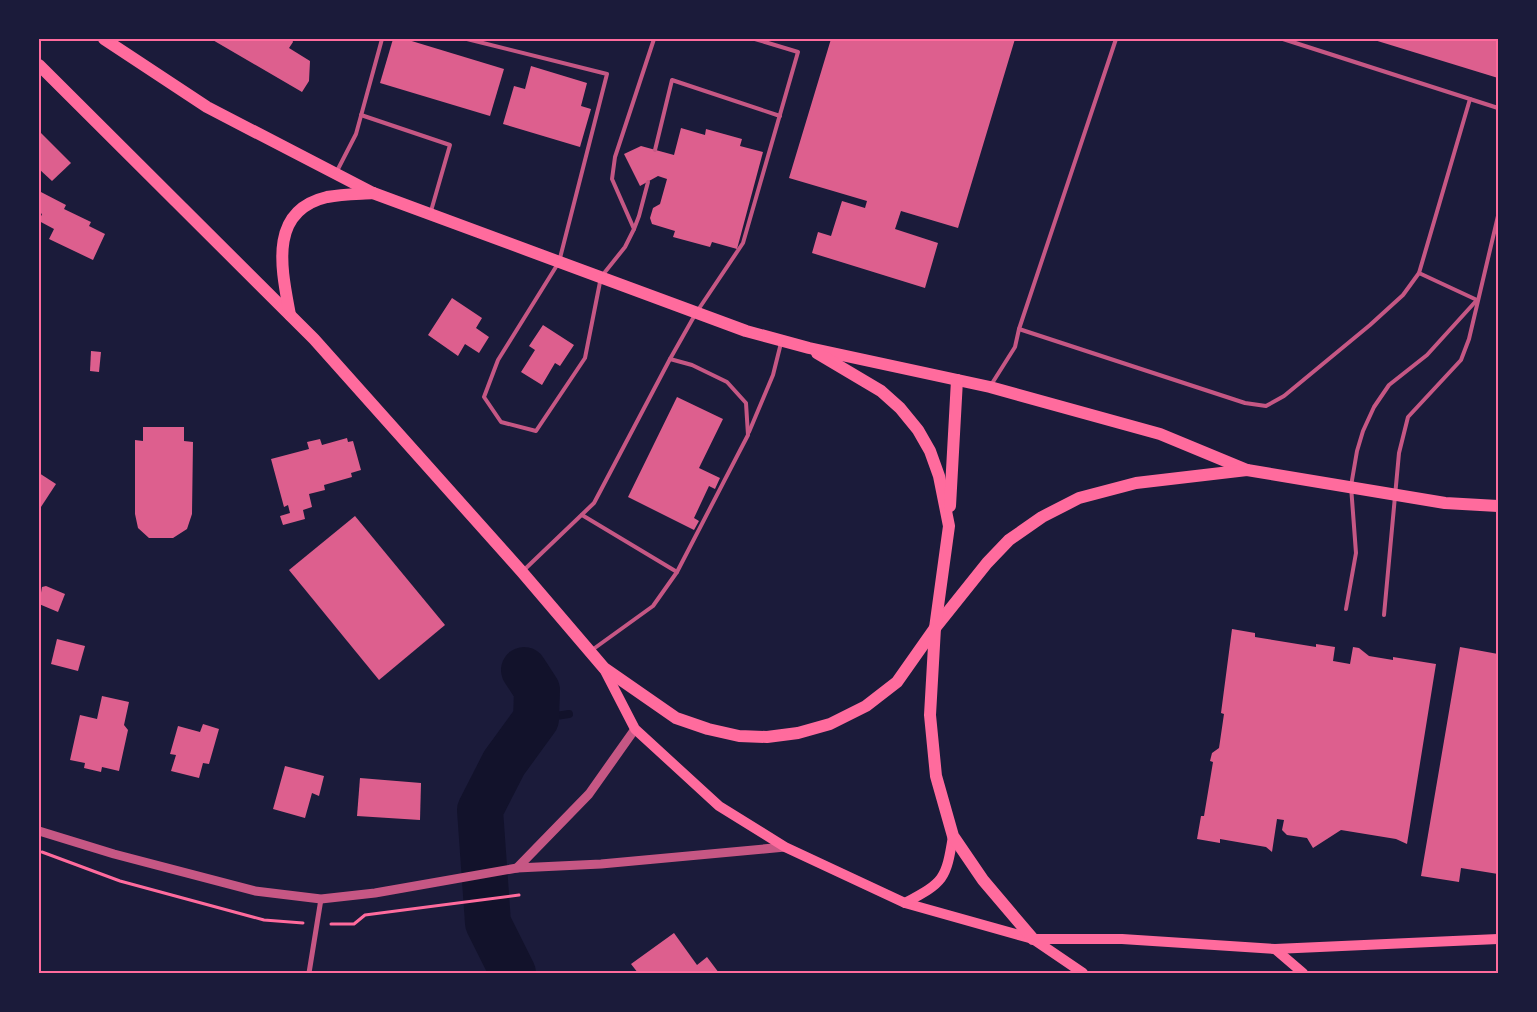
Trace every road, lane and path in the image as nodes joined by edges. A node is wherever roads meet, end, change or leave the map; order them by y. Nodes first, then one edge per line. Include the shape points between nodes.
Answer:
1 (104, 39) edge
2 (382, 39) edge
3 (467, 39) edge
4 (654, 39) edge
5 (755, 39) edge
6 (1116, 39) edge
7 (1284, 39) edge
8 (39, 65) edge
9 (1470, 99) junction
10 (1498, 108) edge
11 (361, 116) junction
12 (780, 116) junction
13 (655, 150) dead end
14 (336, 173) junction
15 (648, 182) dead end
16 (373, 193) junction
17 (430, 214) junction
18 (1498, 216) edge
19 (634, 229) junction
20 (559, 262) junction
21 (1419, 273) junction
22 (601, 277) junction
23 (1477, 300) junction
24 (696, 313) junction
25 (290, 315) junction
26 (1018, 329) junction
27 (781, 340) junction
28 (809, 348) junction
29 (670, 358) junction
30 (957, 380) junction
31 (990, 387) junction
32 (748, 434) junction
33 (1247, 470) junction
34 (1351, 486) junction
35 (1395, 493) junction
36 (1498, 506) edge
37 (582, 515) junction
38 (949, 526) junction
39 (522, 572) junction
40 (676, 572) junction
41 (1346, 609) dead end
42 (1384, 615) dead end
43 (935, 628) junction
44 (590, 651) junction
45 (604, 668) junction
46 (636, 728) junction
47 (39, 831) edge
48 (953, 836) junction
49 (785, 847) junction
50 (517, 868) junction
51 (519, 895) dead end
52 (321, 899) junction
53 (905, 903) junction
54 (456, 904) dead end
55 (1034, 939) junction
56 (1498, 939) edge
57 (1275, 949) junction
58 (309, 973) edge
59 (1083, 973) edge
60 (1303, 973) edge

1 - 14 main road via 207,107
2 - 11 lane
3 - 20 lane via 607,74
4 - 19 lane via 615,156 612,179
5 - 12 lane via 798,52
6 - 26 lane
7 - 9 lane
8 - 25 main road
9 - 10 lane
9 - 21 lane
11 - 14 lane via 356,134
11 - 17 lane via 450,144
12 - 13 lane via 672,80
12 - 24 lane via 743,243
14 - 16 main road
15 - 19 lane
16 - 17 main road
16 - 25 main road via 326,197 303,207 290,222 282,239 281,269
17 - 20 main road
18 - 23 lane
19 - 22 lane via 625,247
20 - 22 main road
20 - 22 lane via 498,360 484,397 501,422 536,431 584,358
21 - 23 lane
21 - 26 lane via 1403,295 1370,325 1284,396 1266,406 1245,403
22 - 24 main road
23 - 34 lane via 1427,355 1389,385 1374,407 1356,450
23 - 35 lane via 1461,360 1408,417 1399,453
24 - 27 main road
24 - 29 lane
25 - 39 main road
26 - 31 lane via 1015,347
27 - 28 main road
27 - 32 lane via 773,375
28 - 30 main road
28 - 38 main road via 881,391 912,423 930,451
29 - 32 lane via 727,382 746,403
29 - 37 lane via 594,503
30 - 31 main road
30 - 38 main road
31 - 33 main road via 1160,434
32 - 40 lane
33 - 34 main road
33 - 43 main road via 1136,483 1079,498 1042,517 1010,540 987,563
34 - 35 main road
34 - 41 lane via 1356,553
35 - 36 main road via 1445,503
35 - 42 lane
37 - 39 lane
37 - 40 lane
38 - 43 main road
39 - 44 main road
40 - 44 lane via 653,606
43 - 45 main road via 897,682 866,706 830,724 798,733 739,736 708,729 676,718
43 - 48 main road via 930,715 936,776
44 - 45 main road
45 - 46 main road
46 - 49 main road via 719,806
46 - 50 street via 590,794
47 - 52 street via 255,891
48 - 53 main road via 948,866 936,887
48 - 55 main road via 983,880
49 - 50 street via 601,864
49 - 53 main road
50 - 52 street
51 - 54 path
52 - 58 street
53 - 55 main road
55 - 57 main road via 1122,939
55 - 59 main road
56 - 57 main road
57 - 60 main road

